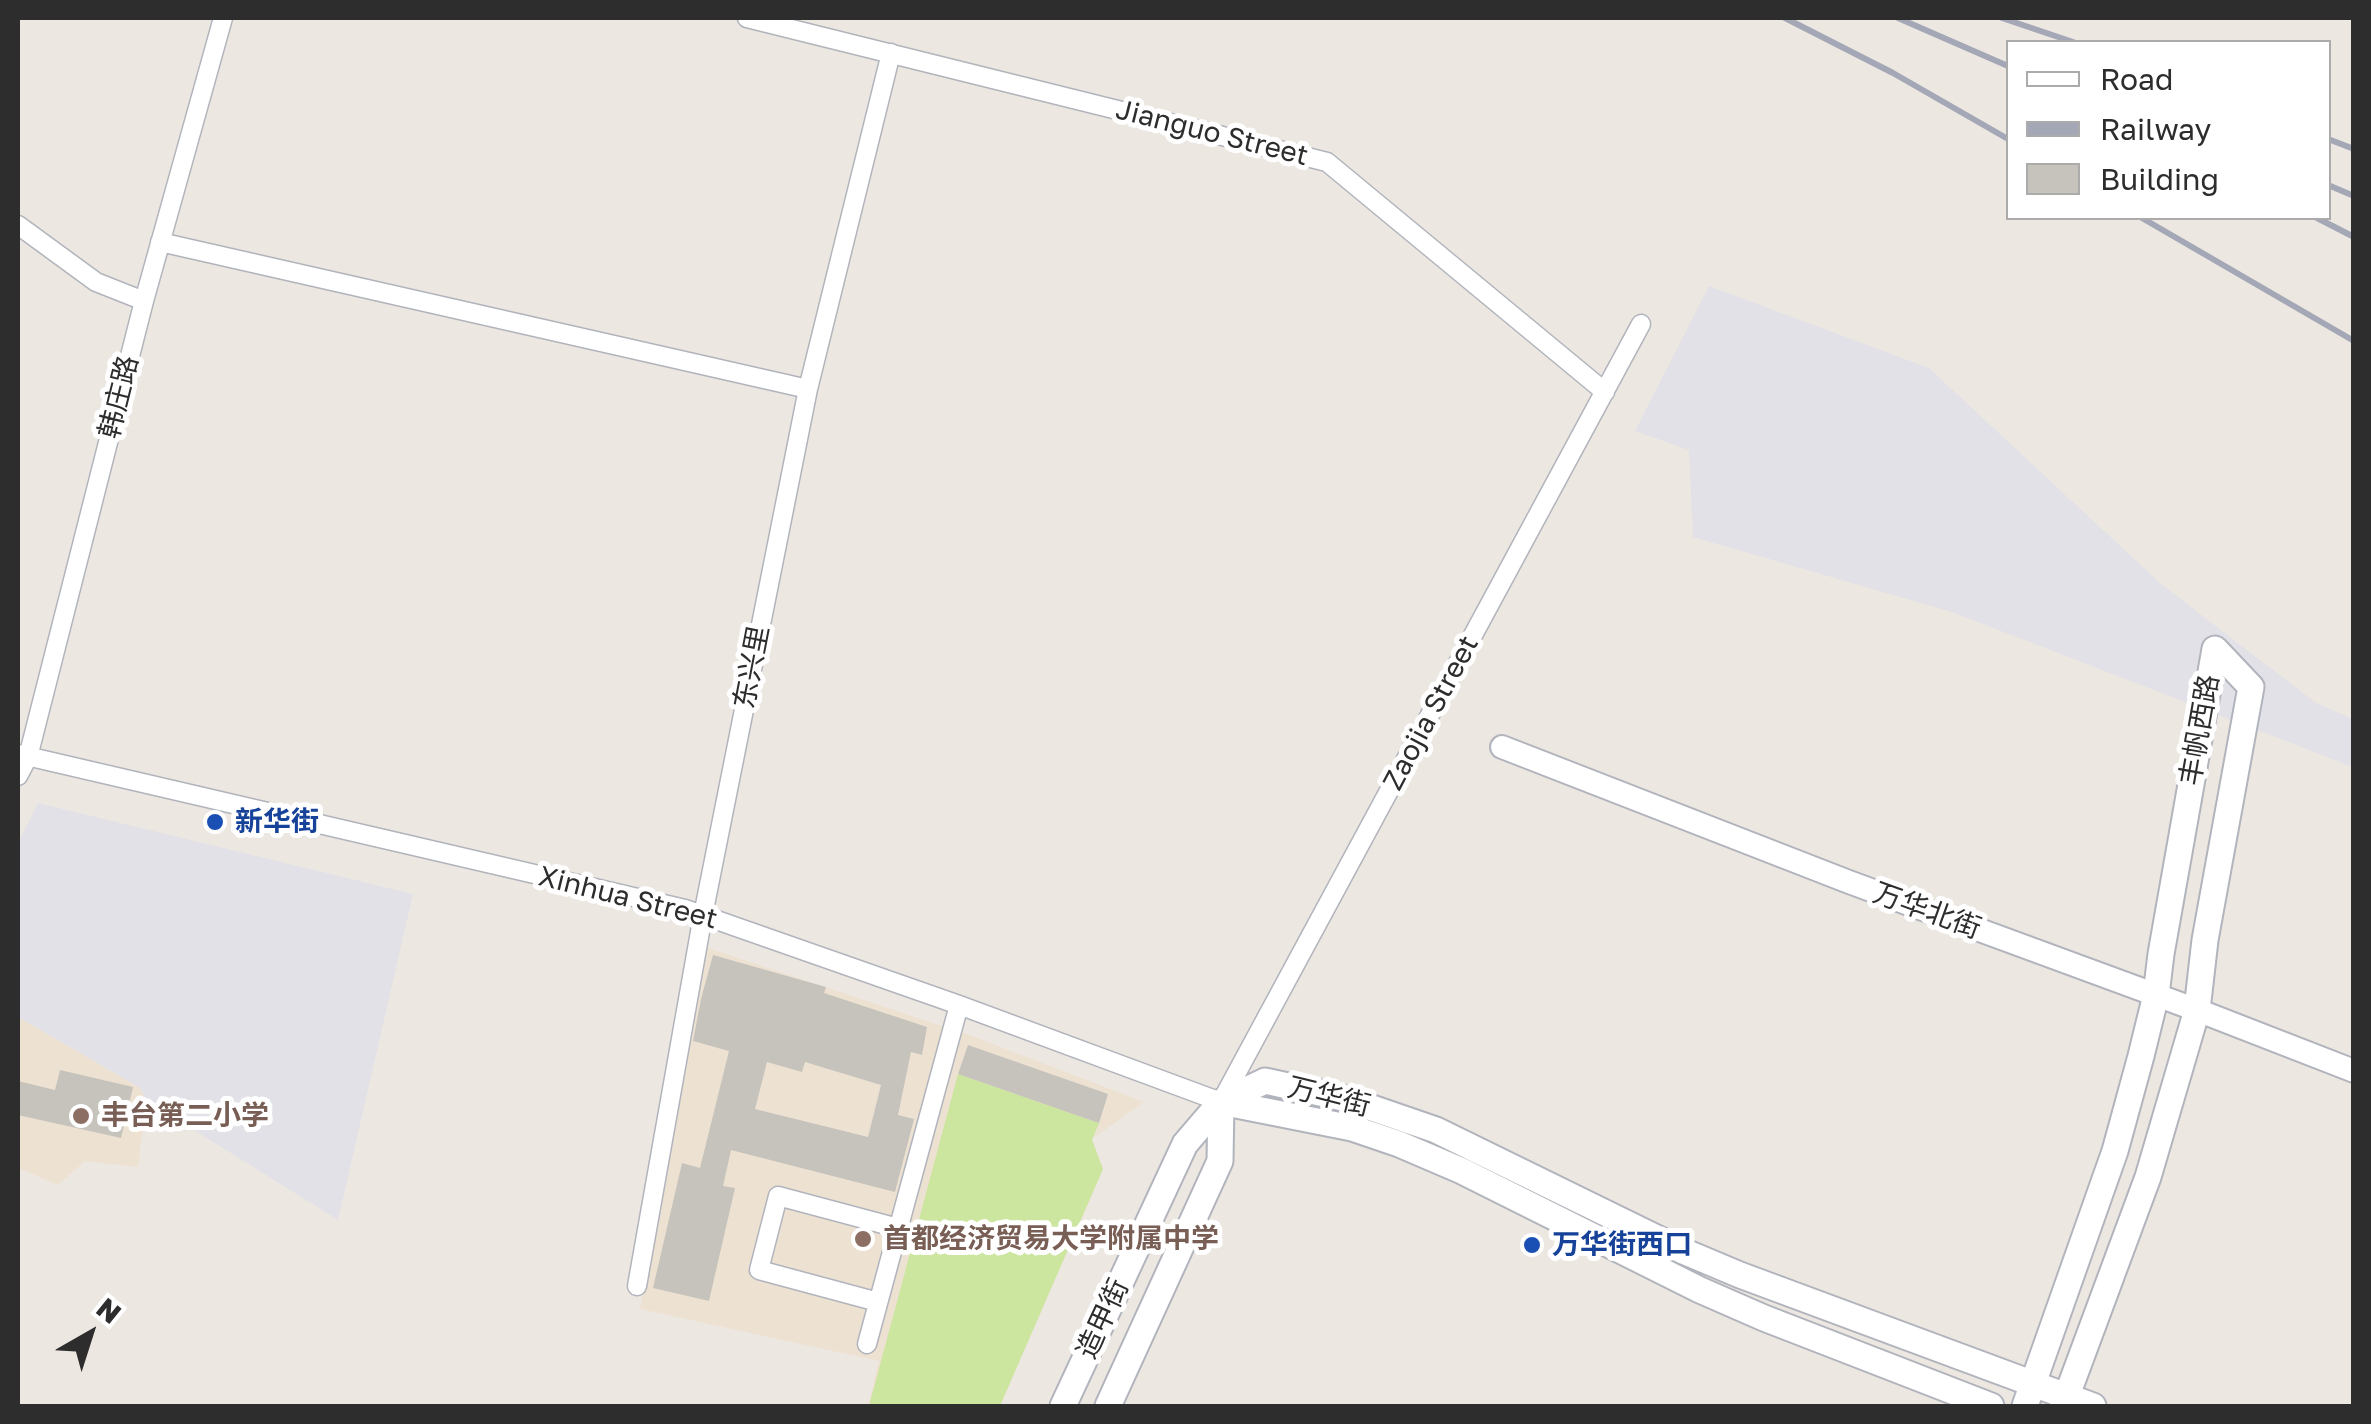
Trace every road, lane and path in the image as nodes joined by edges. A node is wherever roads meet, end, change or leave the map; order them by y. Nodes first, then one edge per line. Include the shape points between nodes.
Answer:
1 (223, 18) edge
2 (748, 18) edge
3 (816, 26) edge
4 (891, 53) junction
5 (18, 224) edge
6 (160, 242) junction
7 (144, 301) junction
8 (1642, 324) dead end
9 (808, 389) junction
10 (1605, 392) junction
11 (1502, 747) dead end
12 (23, 755) edge
13 (18, 776) edge
14 (703, 914) junction
15 (2156, 995) junction
16 (959, 1005) junction
17 (2197, 1010) junction
18 (2354, 1071) edge
19 (1221, 1102) junction
20 (898, 1228) junction
21 (637, 1286) dead end
22 (878, 1302) junction
23 (867, 1344) dead end
24 (2029, 1395) edge
25 (2065, 1402) edge
26 (1063, 1406) edge
27 (1108, 1406) edge
28 (1991, 1406) edge
29 (2093, 1406) edge

1 - 6 street, 韩庄路
2 - 3 street, Jianguo Street
3 - 4 street, Jianguo Street
4 - 9 street, 东兴里
4 - 10 street, Jianguo Street via 1327,162
5 - 7 street via 96,282
6 - 7 street, 韩庄路
6 - 9 street
7 - 12 street, 韩庄路
8 - 10 street, Zaojia Street
9 - 14 street, 东兴里
10 - 19 street, Zaojia Street
11 - 15 street, 万华北街
12 - 13 street, 韩庄路
12 - 14 street, Xinhua Street
14 - 16 street, Xinhua Street
14 - 21 street, 东兴里
15 - 17 street, 万华北街
15 - 17 main road, 丰帆西路 via 2215,649 2252,688
15 - 24 main road, 丰帆西路 via 2115,1151
16 - 19 street, Xinhua Street
16 - 20 street
17 - 18 street, 万华北街
17 - 25 main road, 丰帆西路 via 2148,1176
19 - 24 main road, 万华街 via 1264,1081 1390,1113 1682,1251
19 - 26 main road, 造甲街 via 1185,1144
19 - 27 main road, 造甲街 via 1220,1161
19 - 28 main road, 万华街 via 1399,1144 1700,1290
20 - 22 street
20 - 22 street via 778,1196 758,1270
22 - 23 street
24 - 25 main road, 万华街
25 - 29 main road, 万华街

